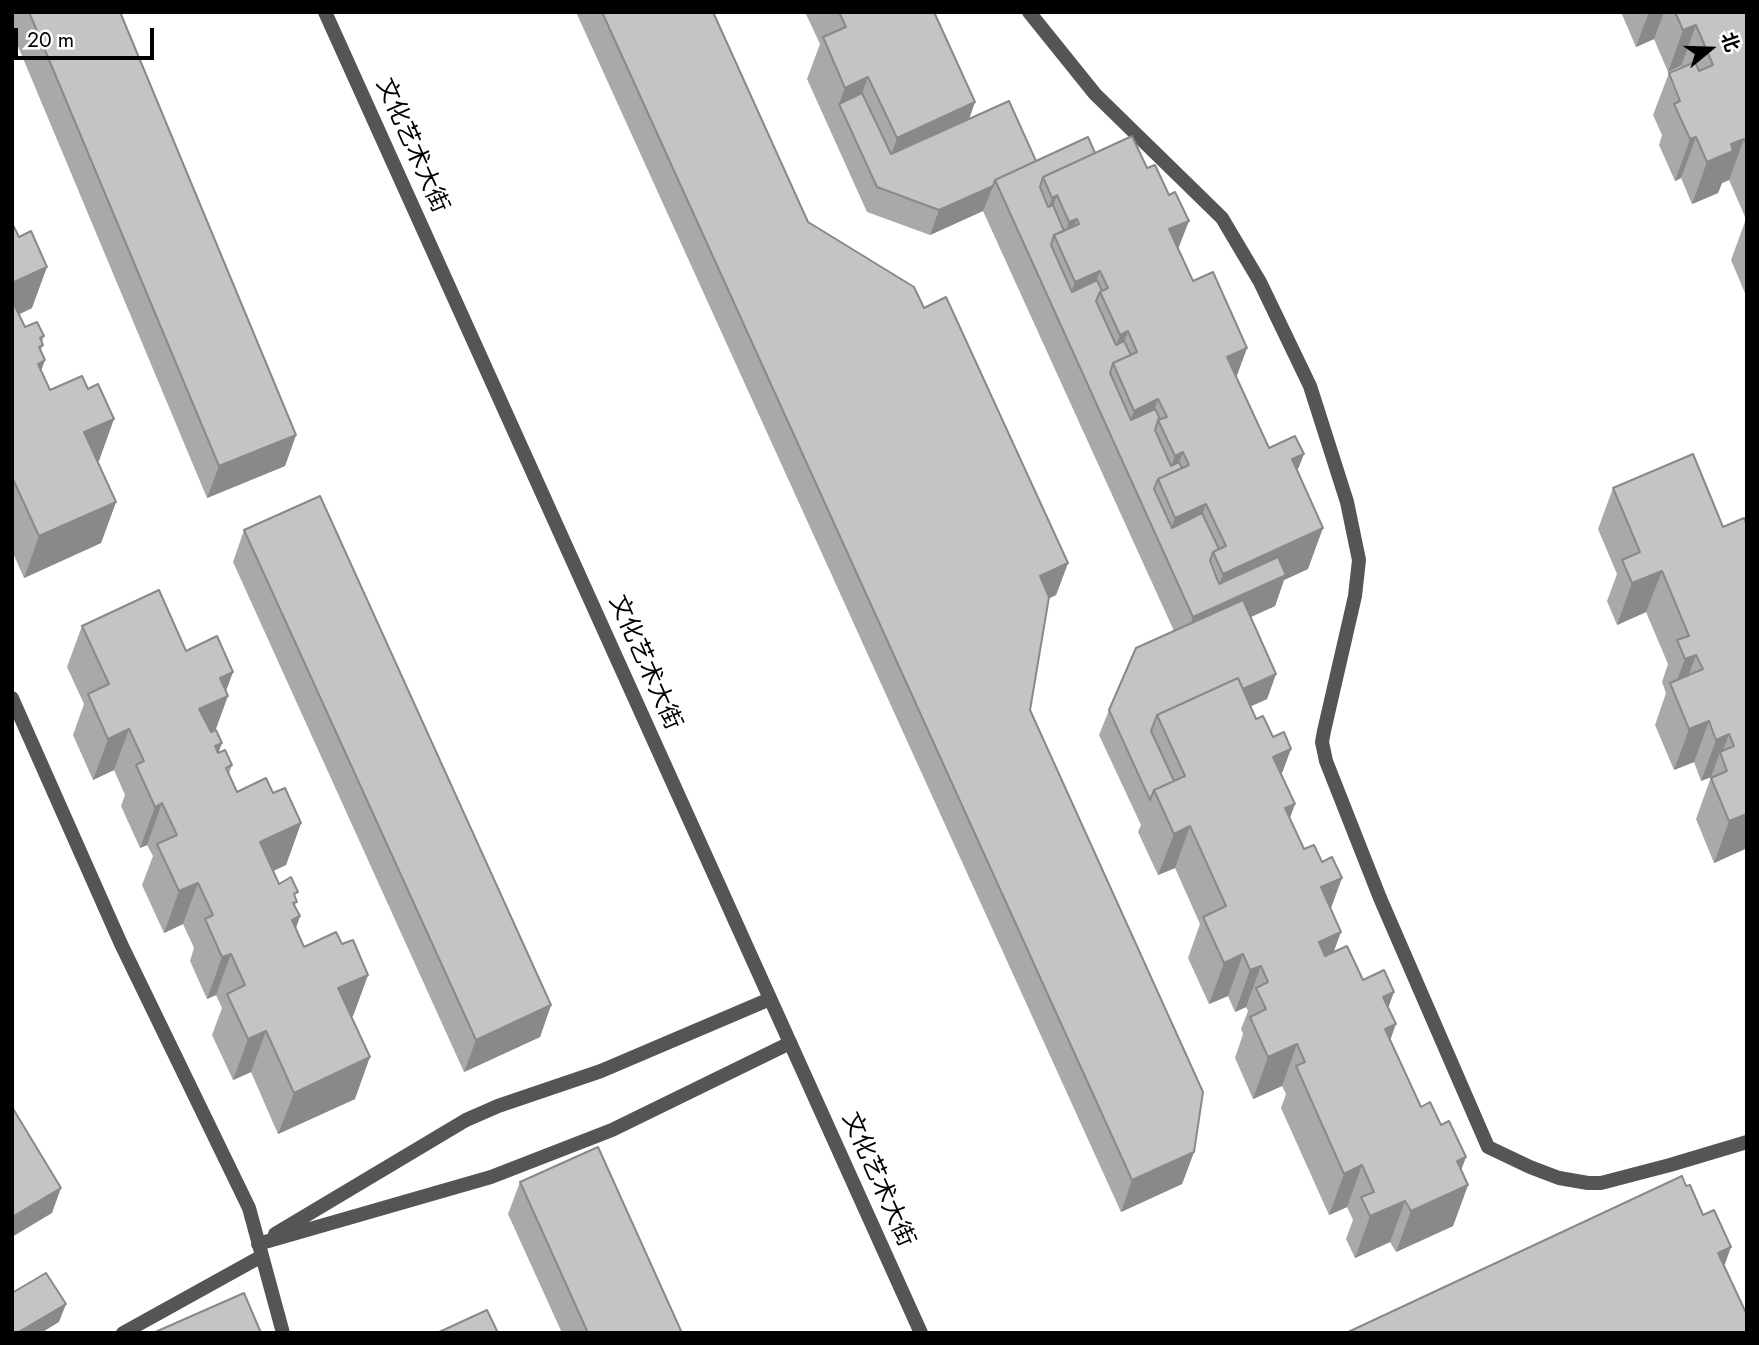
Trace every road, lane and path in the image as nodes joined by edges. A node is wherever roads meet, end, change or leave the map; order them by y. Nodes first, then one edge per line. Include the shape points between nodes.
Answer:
1 (325, 12) edge
2 (1029, 12) edge
3 (12, 698) edge
4 (770, 999) junction
5 (790, 1044) junction
6 (1747, 1142) edge
7 (260, 1250) junction
8 (123, 1333) edge
9 (283, 1333) edge
10 (921, 1333) edge

1 - 4 street, 文化艺术大街
2 - 6 street via 1095,94 1222,218 1260,282 1310,386 1347,502 1359,560 1322,742 1326,761 1488,1147 1549,1174 1601,1183
3 - 7 street via 121,944 248,1208
4 - 5 street, 文化艺术大街
4 - 7 street via 601,1071 466,1120
5 - 7 street via 612,1130 491,1177
5 - 10 street, 文化艺术大街
7 - 8 street
7 - 9 street

